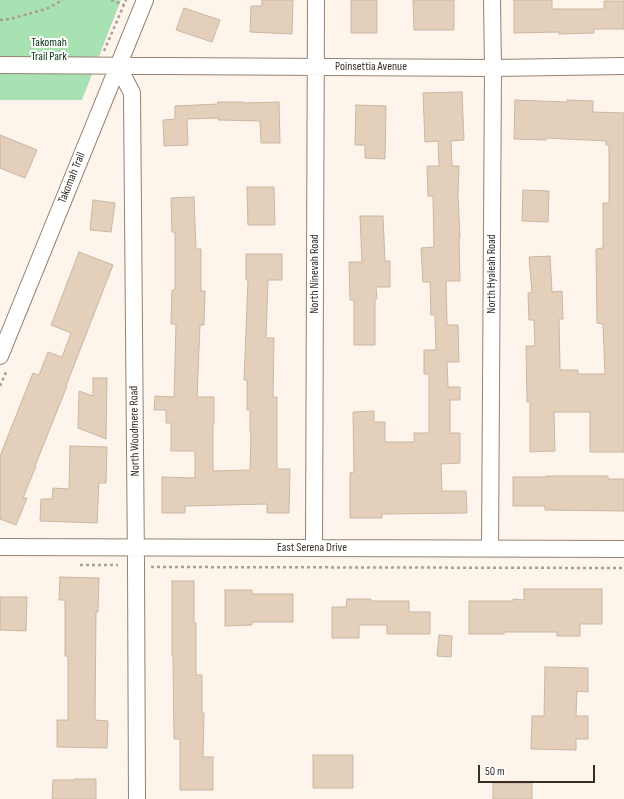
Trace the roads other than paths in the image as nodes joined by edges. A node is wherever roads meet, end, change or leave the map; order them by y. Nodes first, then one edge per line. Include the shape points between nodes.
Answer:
1 (145, 0) edge
2 (316, 0) edge
3 (492, 0) edge
4 (0, 65) edge
5 (118, 66) junction
6 (624, 66) edge
7 (316, 67) junction
8 (493, 68) junction
9 (0, 356) edge
10 (0, 547) edge
11 (136, 548) junction
12 (314, 548) junction
13 (490, 549) junction
14 (624, 549) edge
15 (137, 799) edge

1 - 5 street, Takomah Trail
2 - 7 street, North Ninevah Road
3 - 8 street, North Hyaleah Road
4 - 5 street, Poinsettia Avenue
5 - 7 street, Poinsettia Avenue
5 - 9 street, Takomah Trail
5 - 11 street, North Woodmere Road via 132,92
6 - 8 street, Poinsettia Avenue
7 - 8 street, Poinsettia Avenue
7 - 12 street, North Ninevah Road
8 - 13 street, North Hyaleah Road
10 - 11 street, East Serena Drive
11 - 12 street, East Serena Drive
11 - 15 street, North Woodmere Road
12 - 13 street, East Serena Drive
13 - 14 street, East Serena Drive

